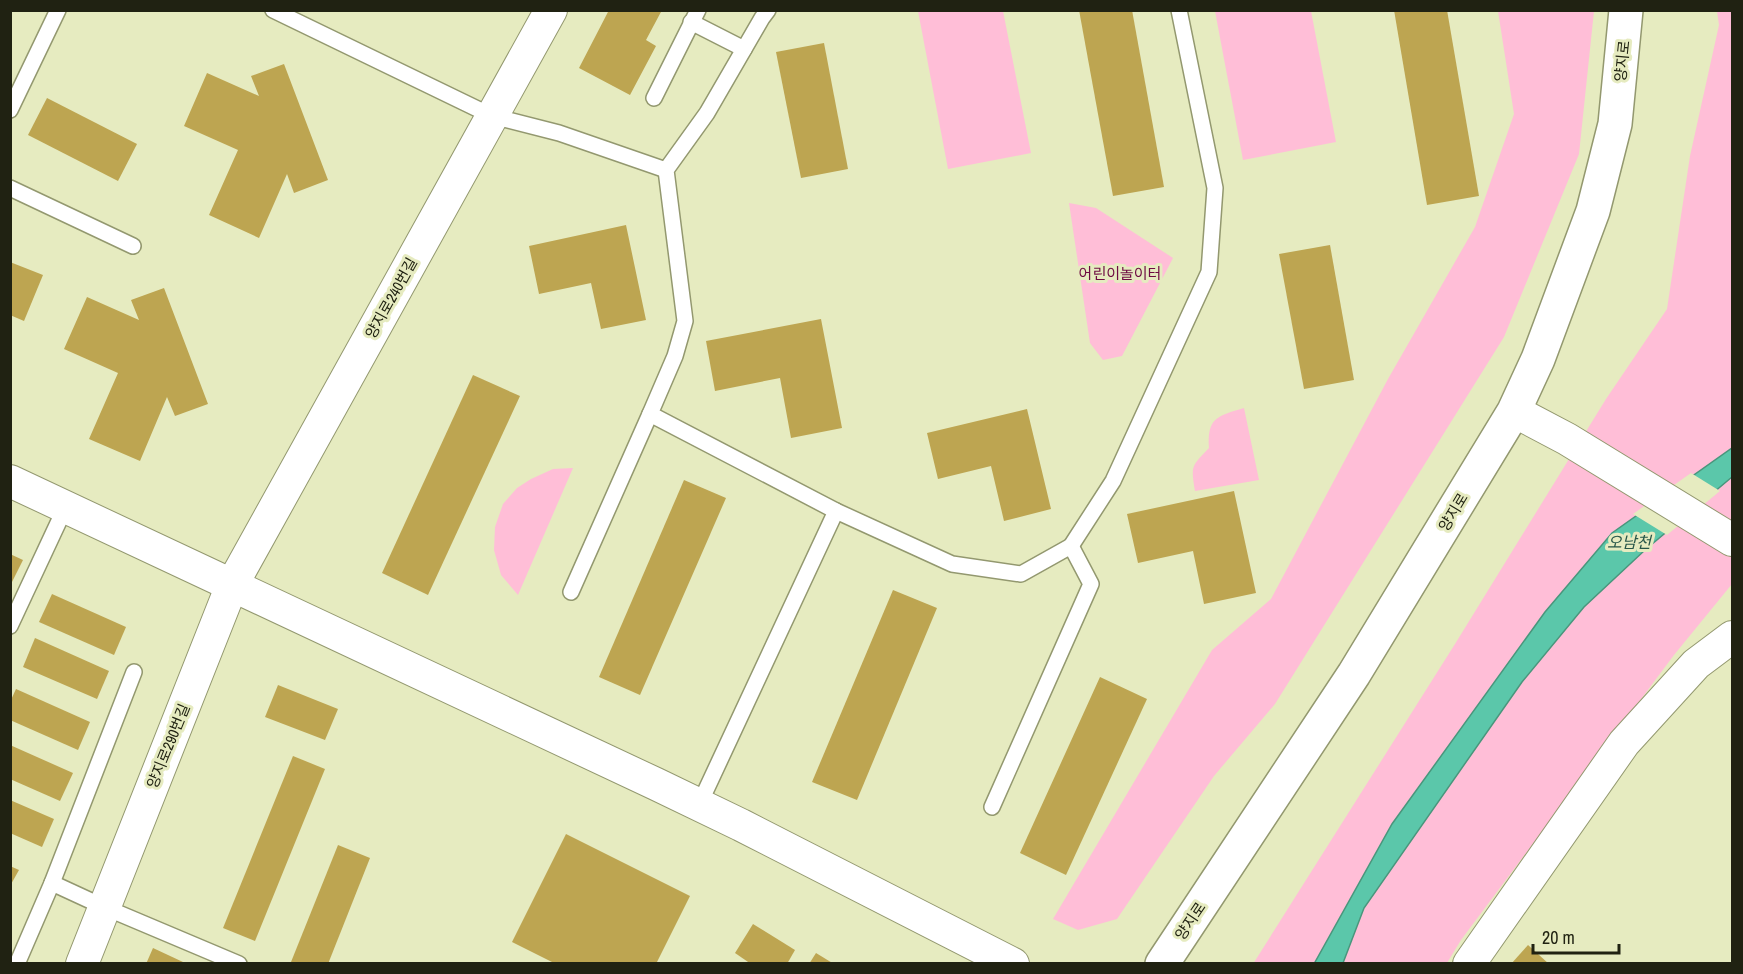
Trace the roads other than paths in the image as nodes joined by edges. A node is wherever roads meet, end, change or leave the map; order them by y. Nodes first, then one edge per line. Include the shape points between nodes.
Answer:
1 (58, 10) edge
2 (273, 10) edge
3 (550, 10) edge
4 (768, 10) edge
5 (1179, 10) edge
6 (1626, 10) edge
7 (695, 16) edge
8 (744, 49) junction
9 (654, 98) dead end
10 (10, 110) edge
11 (492, 116) junction
12 (666, 170) junction
13 (10, 188) edge
14 (133, 246) dead end
15 (1514, 411) junction
16 (650, 414) junction
17 (10, 481) edge
18 (66, 506) junction
19 (836, 511) junction
20 (1732, 540) edge
21 (1071, 546) junction
22 (232, 585) junction
23 (571, 592) dead end
24 (10, 626) edge
25 (1732, 637) edge
26 (134, 672) dead end
27 (699, 805) junction
28 (992, 807) dead end
29 (52, 883) junction
30 (104, 908) junction
31 (17, 963) edge
32 (82, 963) edge
33 (239, 963) edge
34 (1013, 963) edge
35 (1162, 963) edge
36 (1469, 963) edge

1 - 10 lane
2 - 11 lane
3 - 11 street, 양지로240번길
4 - 8 lane
5 - 21 lane via 1215,188 1209,272 1113,481
6 - 15 street, 양지로 via 1615,124 1593,211 1538,359
7 - 8 lane
7 - 9 lane
8 - 12 lane via 707,113
11 - 12 lane via 559,133
11 - 22 street, 양지로240번길
12 - 16 lane via 685,321
13 - 14 lane
15 - 20 street
15 - 35 street, 양지로 via 1354,674
16 - 19 lane
16 - 23 lane
17 - 18 street
18 - 22 street
18 - 24 lane
19 - 21 lane via 963,566 1022,574
19 - 27 lane
21 - 28 lane via 1092,584
22 - 27 street
22 - 30 street, 양지로290번길
25 - 36 street via 1696,664 1624,743
26 - 29 lane
27 - 34 street
29 - 30 lane
29 - 31 lane
30 - 32 street, 양지로290번길
30 - 33 lane

